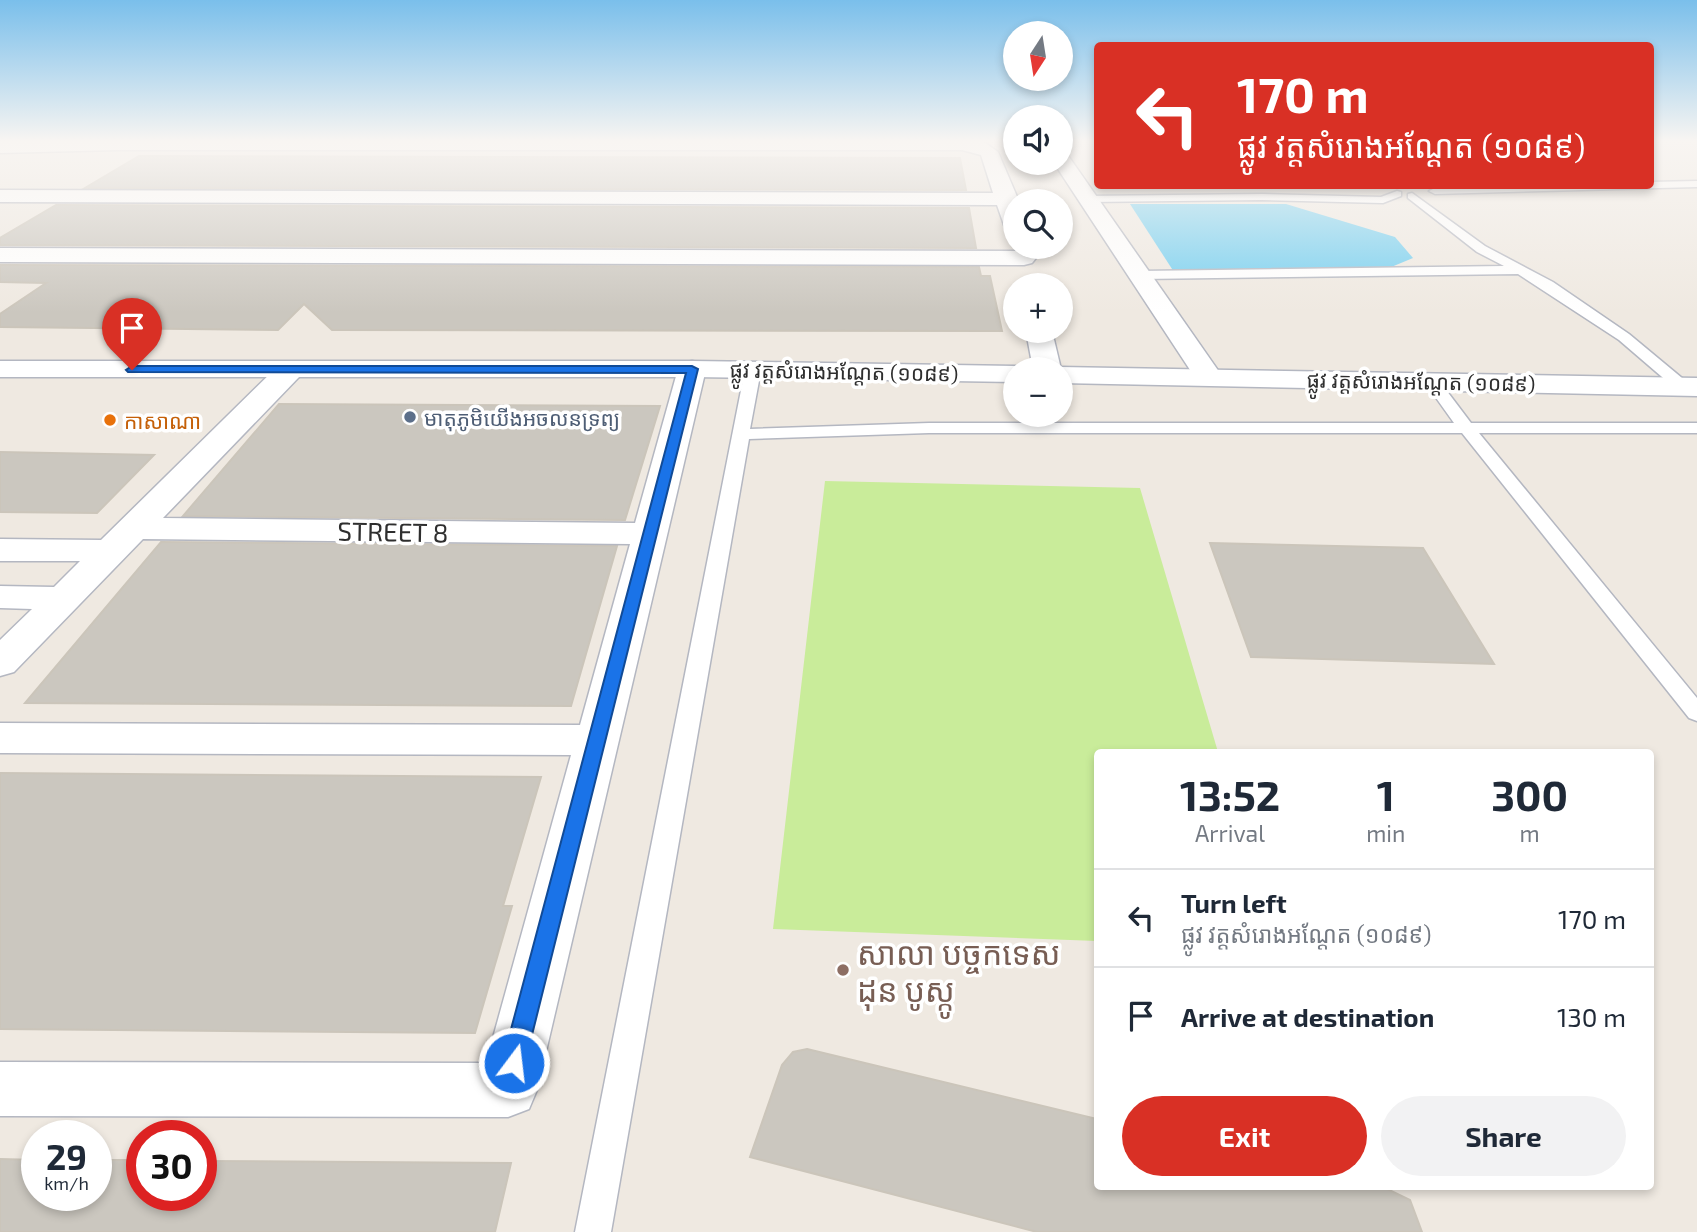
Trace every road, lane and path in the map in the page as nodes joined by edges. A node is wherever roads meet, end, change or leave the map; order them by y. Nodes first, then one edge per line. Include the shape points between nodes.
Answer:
1 (20, 197) edge
2 (919, 197) edge
3 (1219, 197) edge
4 (1282, 197) edge
5 (1389, 197) edge
6 (1414, 197) edge
7 (1088, 199) joint
8 (1003, 200) edge
9 (0, 213) edge
10 (1003, 252) edge
11 (0, 255) edge
12 (1520, 270) junction
13 (1140, 275) junction
14 (0, 369) edge
15 (692, 369) junction
16 (290, 370) junction
17 (753, 370) junction
18 (1003, 374) edge
19 (1073, 375) edge
20 (1208, 376) junction
21 (1432, 381) junction
22 (1689, 387) edge
23 (1697, 428) edge
24 (1468, 430) junction
25 (741, 434) junction
26 (651, 534) junction
27 (121, 540) junction
28 (0, 550) edge
29 (0, 597) edge
30 (63, 598) junction
31 (0, 663) edge
32 (1697, 713) edge
33 (0, 738) edge
34 (597, 740) junction
35 (0, 1089) edge
36 (593, 1232) edge

1 - 9 street
2 - 8 street
3 - 7 lane
4 - 5 lane
6 - 12 lane via 1481,249
7 - 13 street
10 - 11 street
12 - 13 lane
12 - 22 lane via 1624,337
13 - 20 street
14 - 16 street, ផ្លូវ វត្តសំរោងអណ្ដែត (១០៨៩)
15 - 16 street, ផ្លូវ វត្តសំរោងអណ្ដែត (១០៨៩)
15 - 17 street, ផ្លូវ វត្តសំរោងអណ្ដែត (១០៨៩)
15 - 26 street
16 - 27 street
17 - 18 street, ផ្លូវ វត្តសំរោងអណ្ដែត (១០៨៩)
17 - 25 lane
19 - 20 street, ផ្លូវ វត្តសំរោងអណ្ដែត (១០៨៩)
20 - 21 street, ផ្លូវ វត្តសំរោងអណ្ដែត (១០៨៩)
21 - 22 street, ផ្លូវ វត្តសំរោងអណ្ដែត (១០៨៩)
21 - 24 lane
23 - 24 lane
24 - 25 lane via 929,428
24 - 32 lane
25 - 36 lane
26 - 27 street, STREET 8
26 - 34 street
27 - 28 street, STREET 8
27 - 30 street
29 - 30 street
30 - 31 street
33 - 34 street
34 - 35 street via 508,1090

